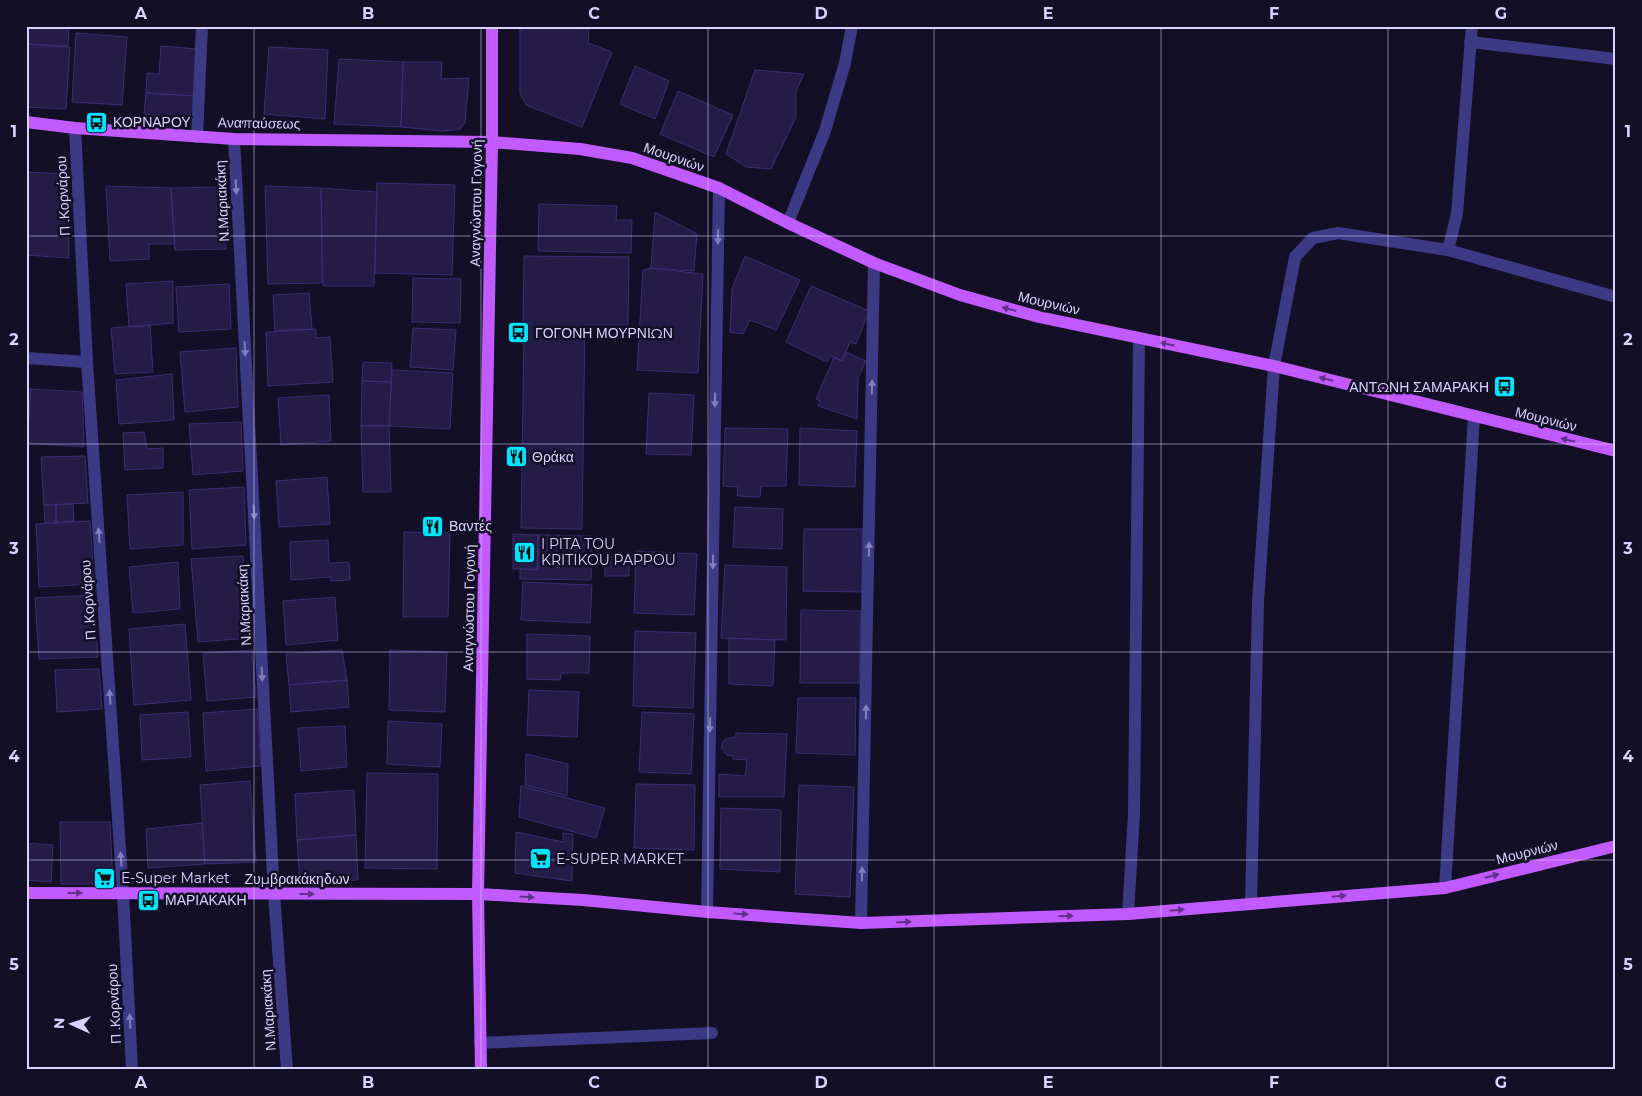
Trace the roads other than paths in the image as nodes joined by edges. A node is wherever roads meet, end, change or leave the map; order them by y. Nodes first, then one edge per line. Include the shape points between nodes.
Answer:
1 (202, 26) edge
2 (492, 26) edge
3 (852, 26) edge
4 (1472, 26) edge
5 (1470, 42) junction
6 (1616, 59) edge
7 (26, 122) edge
8 (75, 128) junction
9 (196, 137) junction
10 (234, 138) junction
11 (492, 142) junction
12 (719, 188) junction
13 (788, 223) junction
14 (1448, 250) junction
15 (874, 263) junction
16 (1616, 297) edge
17 (1139, 338) junction
18 (26, 358) edge
19 (86, 362) junction
20 (1274, 366) junction
21 (1474, 416) junction
22 (1616, 451) edge
23 (1616, 846) edge
24 (1444, 888) junction
25 (26, 892) edge
26 (124, 893) junction
27 (274, 894) junction
28 (478, 894) junction
29 (1251, 904) junction
30 (707, 912) junction
31 (1128, 914) junction
32 (861, 923) junction
33 (712, 1033) dead end
34 (480, 1043) junction
35 (132, 1070) edge
36 (287, 1070) edge
37 (481, 1070) edge

1 - 9 street
2 - 11 main road, Αναγνώστου Γογονή
3 - 13 street via 825,131
4 - 5 street
5 - 6 street
5 - 14 street via 1457,214
7 - 8 main road, Αναπαύσεως
8 - 9 main road, Αναπαύσεως
8 - 19 street, Π .Κορνάρου
9 - 10 main road, Αναπαύσεως
10 - 11 main road, Αναπαύσεως
10 -> 27 street, Ν.Μαριακάκη
11 - 12 main road, Μουρνιών via 632,158
11 - 28 main road, Αναγνώστου Γογονή
12 - 13 main road, Μουρνιών
12 -> 30 street
13 - 15 main road, Μουρνιών
14 - 16 street
14 - 20 street via 1338,233 1313,238 1295,257
17 -> 15 main road, Μουρνιών via 960,296
32 -> 15 street
20 -> 17 main road, Μουρνιών
17 - 31 street via 1134,814
18 - 19 street
26 -> 19 street, Π .Κορνάρου
21 -> 20 main road, Μουρνιών
20 - 29 street via 1258,602
22 -> 21 main road, Μουρνιών
21 - 24 street
24 -> 23 main road, Μουρνιών
29 -> 24 main road, Μουρνιών
25 -> 26 main road, Ζυμβρακάκηδων
26 - 27 main road, Ζυμβρακάκηδων
35 -> 26 street, Π .Κορνάρου
27 -> 28 main road, Ζυμβρακάκηδων
27 - 36 street, Ν.Μαριακάκη
28 -> 30 main road, Ζυμβρακάκηδων
28 - 34 main road, Αναγνώστου Γογονή
31 -> 29 main road, Μουρνιών
30 -> 32 main road, Ζυμβρακάκηδων
32 -> 31 main road, Μουρνιών
33 - 34 street
34 - 37 main road, Αναγνώστου Γογονή

